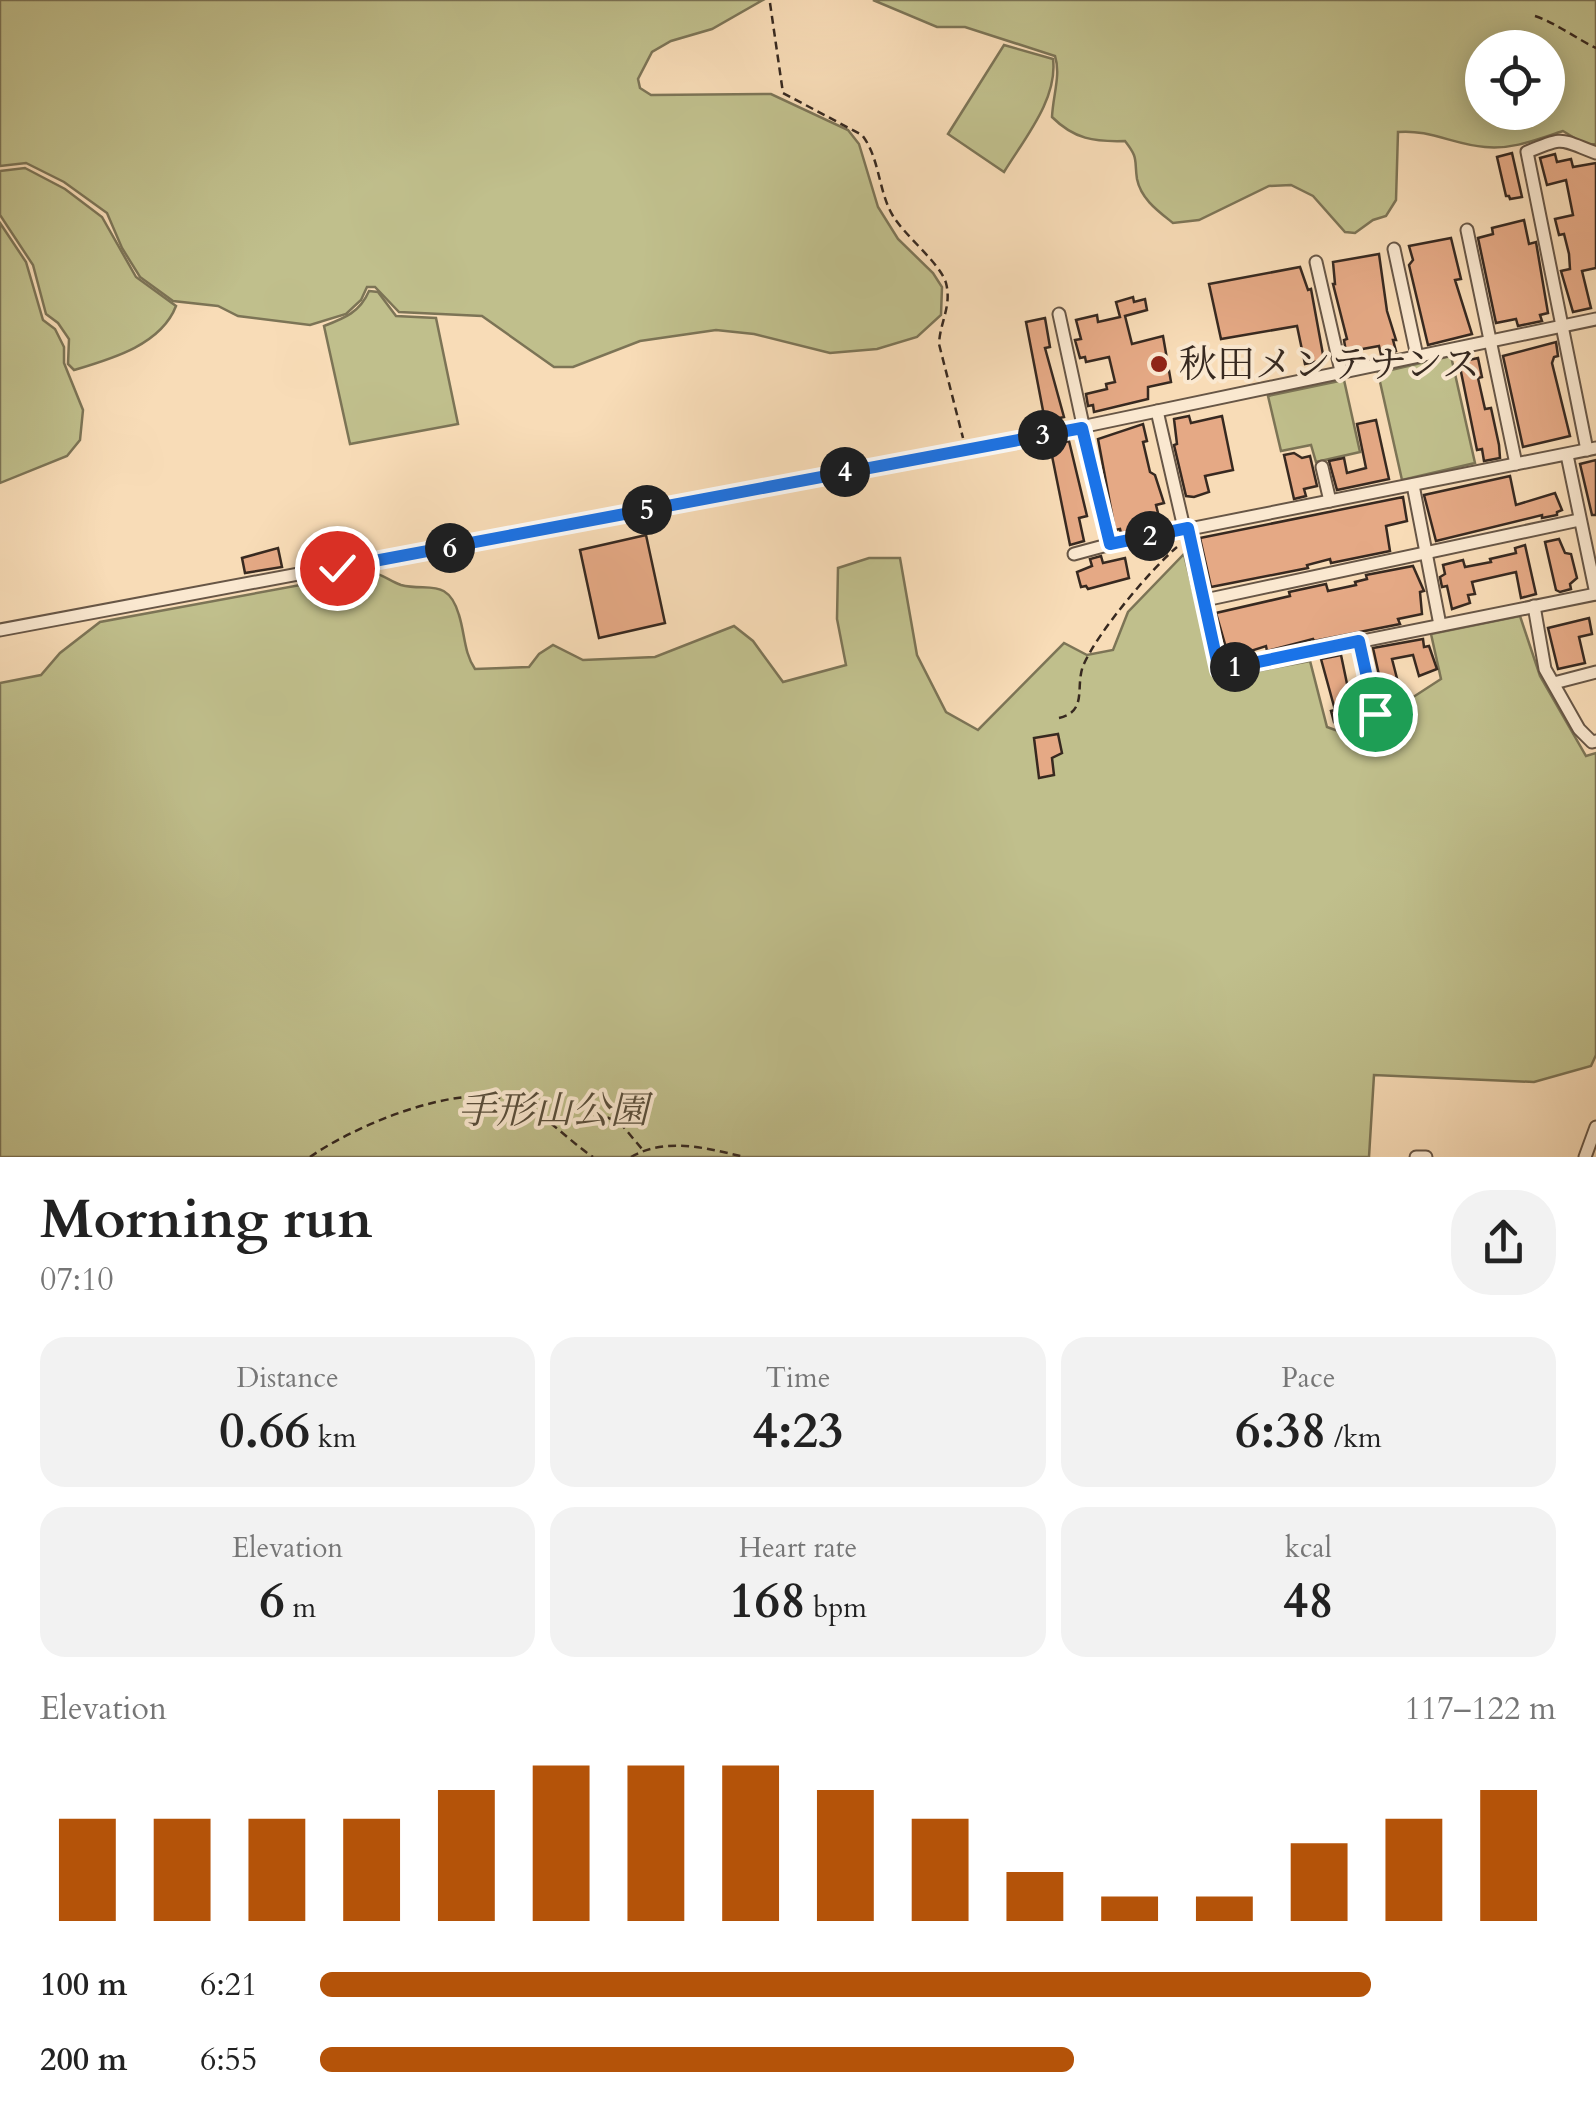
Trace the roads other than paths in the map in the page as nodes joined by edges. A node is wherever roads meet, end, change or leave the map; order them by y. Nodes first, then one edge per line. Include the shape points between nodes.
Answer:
1 (1596, 153) edge
2 (1466, 230) dead end
3 (1394, 249) dead end
4 (1316, 262) dead end
5 (1058, 314) dead end
6 (1596, 319) edge
7 (1562, 326) junction
8 (1489, 341) junction
9 (1416, 356) junction
10 (1342, 371) junction
11 (1157, 410) junction
12 (1082, 428) junction
13 (1592, 449) edge
14 (1567, 454) junction
15 (1516, 464) junction
16 (1322, 467) dead end
17 (1414, 486) junction
18 (1330, 501) junction
19 (1579, 520) junction
20 (1187, 531) junction
21 (1110, 544) junction
22 (1074, 554) dead end
23 (1427, 554) junction
24 (1596, 594) edge
25 (1205, 600) junction
26 (1534, 606) junction
27 (1440, 624) junction
28 (0, 630) edge
29 (1359, 641) junction
30 (1596, 672) edge
31 (1554, 684) junction
32 (1375, 714) dead end
33 (1596, 741) edge
34 (1596, 1127) edge
35 (1416, 1157) edge
36 (1426, 1157) edge
37 (1584, 1157) edge

1 - 7 street via 1569,139 1526,152
2 - 8 street
3 - 9 street
4 - 10 street
5 - 12 street
6 - 7 street
7 - 8 street
7 - 13 street
8 - 9 street
8 - 15 street
9 - 10 street
10 - 11 street
11 - 12 street
11 - 20 street
12 - 21 street
12 - 28 street
13 - 14 street
14 - 15 street
14 - 19 street
15 - 17 street
16 - 18 street
17 - 18 street
17 - 23 street
18 - 20 street
19 - 23 street
19 - 24 street
20 - 21 street
20 - 25 street
21 - 22 street
23 - 25 street
23 - 27 street
24 - 26 street
25 - 29 street via 1219,670
26 - 27 street
26 - 31 street
27 - 29 street
29 - 32 street
30 - 31 street
31 - 33 street via 1579,729
34 - 37 street
35 - 36 street

